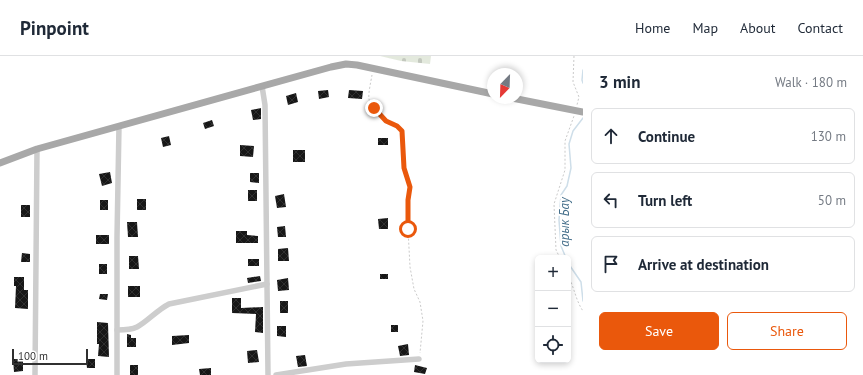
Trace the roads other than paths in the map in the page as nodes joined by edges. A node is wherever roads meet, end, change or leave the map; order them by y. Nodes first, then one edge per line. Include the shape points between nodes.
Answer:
1 (262, 86) junction
2 (487, 93) edge
3 (523, 100) edge
4 (579, 111) edge
5 (119, 126) junction
6 (37, 150) junction
7 (0, 164) edge
8 (267, 284) junction
9 (117, 330) junction
10 (419, 359) road end
11 (35, 375) edge
12 (117, 375) edge
13 (268, 375) edge
14 (276, 375) edge

1 - 2 main road via 346,64
1 - 5 main road
1 - 8 street via 265,105
3 - 4 main road
5 - 6 main road
5 - 9 street
6 - 7 main road
6 - 11 street
8 - 9 street via 169,304 137,327
8 - 13 street
9 - 12 street
10 - 14 street via 346,364

